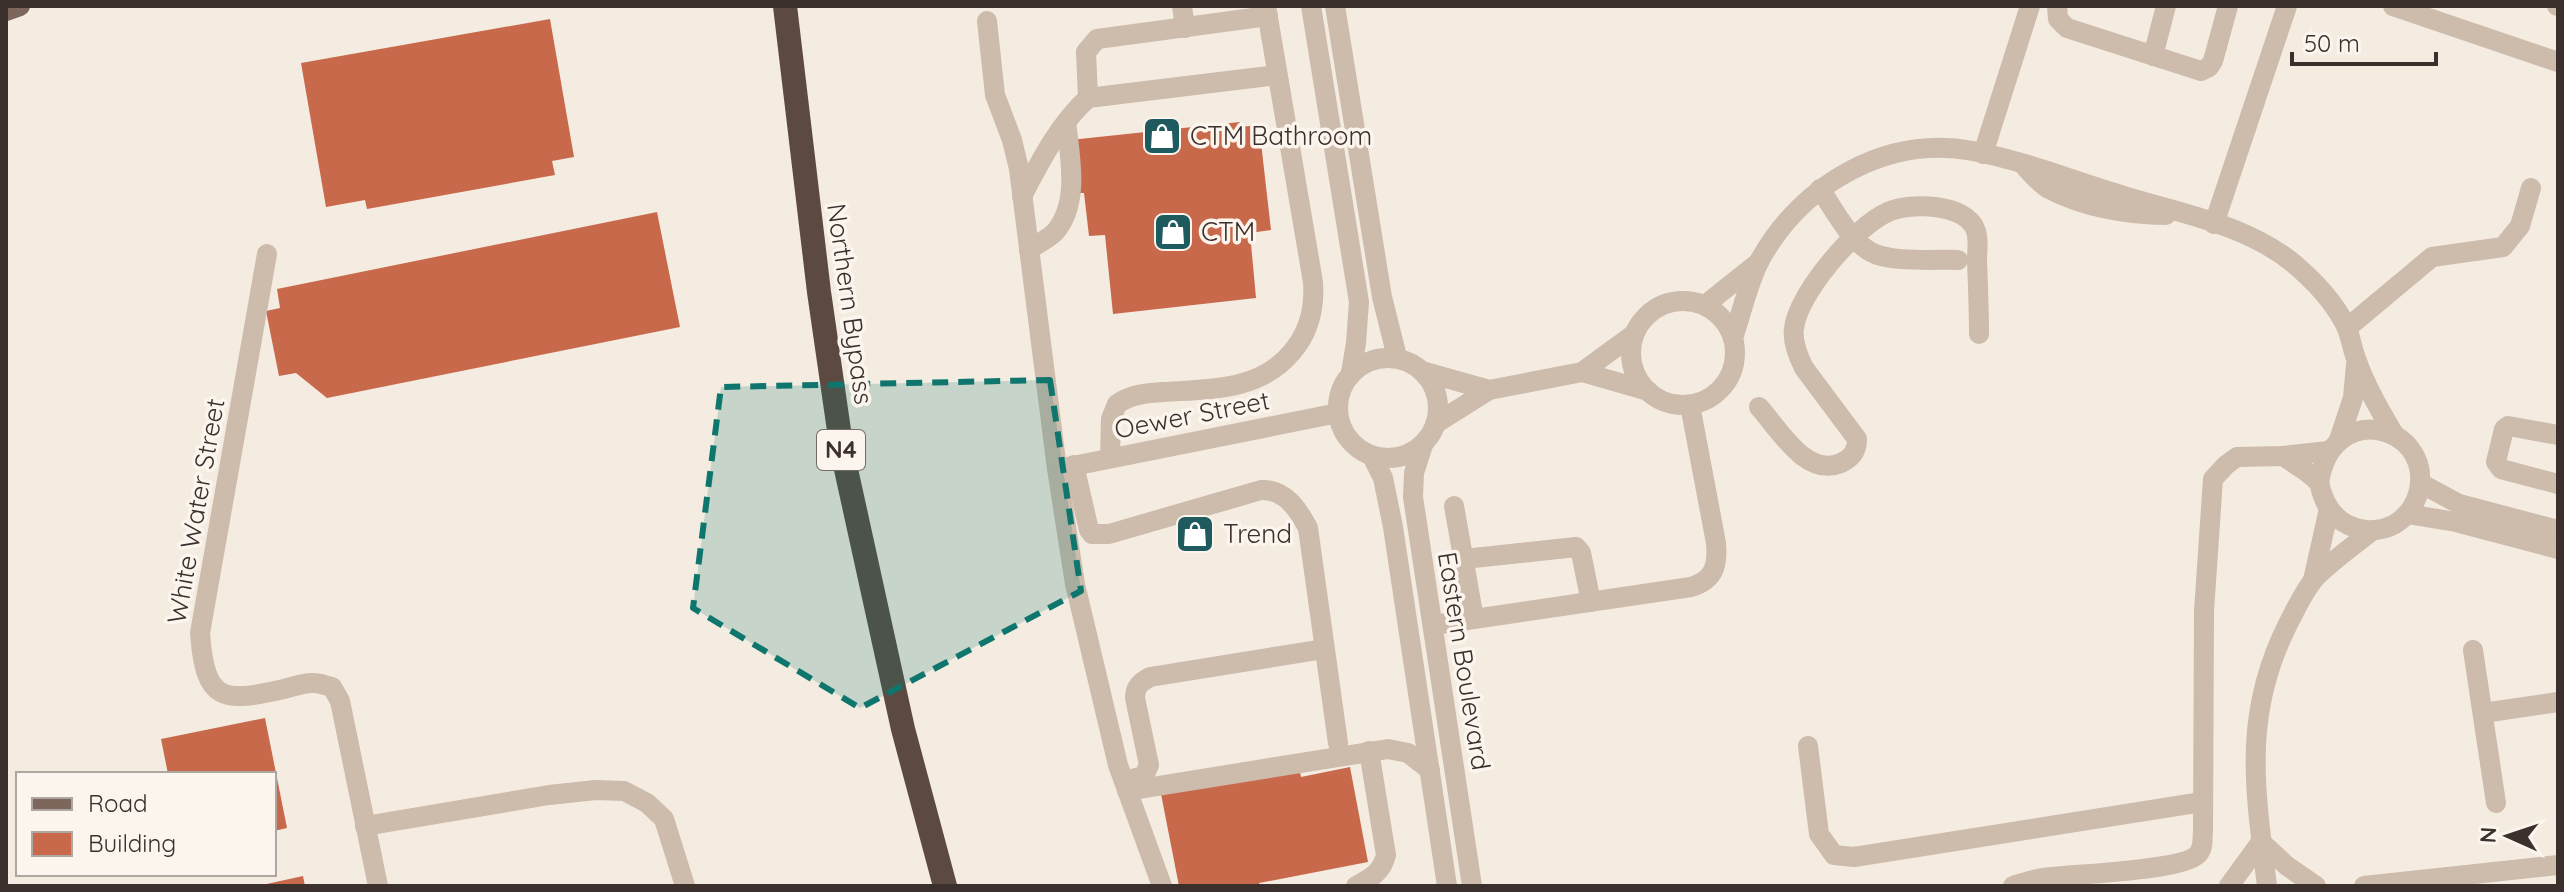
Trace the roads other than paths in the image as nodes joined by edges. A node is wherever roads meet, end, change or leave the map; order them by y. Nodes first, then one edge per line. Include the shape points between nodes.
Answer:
1 (20, 6) edge
2 (785, 6) edge
3 (1182, 6) edge
4 (1311, 6) edge
5 (1335, 6) edge
6 (2030, 6) edge
7 (2057, 6) edge
8 (2166, 6) edge
9 (2228, 6) edge
10 (2287, 6) edge
11 (2393, 6) edge
12 (6, 11) edge
13 (1267, 11) edge
14 (987, 21) dead end
15 (1185, 28) junction
16 (2153, 56) junction
17 (2558, 62) edge
18 (1277, 75) junction
19 (1088, 98) junction
20 (1066, 122) junction
21 (1983, 154) junction
22 (2531, 188) dead end
23 (1820, 189) junction
24 (1022, 196) junction
25 (2214, 224) junction
26 (1854, 236) junction
27 (1029, 250) junction
28 (267, 254) dead end
29 (1958, 260) dead end
30 (1759, 262) junction
31 (1705, 305) junction
32 (2347, 328) junction
33 (1634, 334) junction
34 (1979, 334) dead end
35 (1733, 338) junction
36 (1397, 357) junction
37 (2356, 361) junction
38 (1425, 372) junction
39 (1582, 372) junction
40 (1351, 373) junction
41 (1489, 390) junction
42 (1648, 391) junction
43 (1690, 405) junction
44 (1759, 407) dead end
45 (1338, 413) junction
46 (1435, 424) junction
47 (2558, 435) edge
48 (2395, 436) junction
49 (1423, 445) junction
50 (2334, 446) junction
51 (1372, 456) junction
52 (2283, 456) junction
53 (1110, 457) junction
54 (1066, 467) junction
55 (2319, 483) junction
56 (2420, 483) junction
57 (2558, 484) edge
58 (1454, 506) dead end
59 (2329, 509) junction
60 (2407, 514) junction
61 (2558, 530) edge
62 (2372, 531) junction
63 (2558, 549) edge
64 (1464, 559) junction
65 (2313, 580) junction
66 (1591, 602) junction
67 (1474, 619) junction
68 (1433, 625) junction
69 (1324, 649) junction
70 (2473, 650) dead end
71 (2558, 702) edge
72 (2483, 713) junction
73 (1338, 743) dead end
74 (1808, 746) dead end
75 (1369, 751) junction
76 (1430, 770) junction
77 (1125, 786) junction
78 (2202, 802) junction
79 (2496, 803) dead end
80 (365, 826) junction
81 (2261, 842) junction
82 (2558, 865) edge
83 (378, 886) edge
84 (685, 886) edge
85 (945, 886) edge
86 (1162, 886) edge
87 (1356, 886) edge
88 (1447, 886) edge
89 (1472, 886) edge
90 (2013, 886) edge
91 (2229, 886) edge
92 (2267, 886) edge
93 (2316, 886) edge
94 (2364, 886) edge

1 - 12 main road
2 - 85 highway, Northern Bypass / N4 via 842,451 903,729
3 - 15 street
4 - 40 street via 1359,302
5 - 36 street via 1382,297
6 - 21 street
7 - 16 street via 2058,19 2067,28
8 - 16 street
9 - 16 street via 2208,69
10 - 25 street
11 - 17 street
13 - 15 street
13 - 18 street
14 - 24 street via 995,95 1012,140
15 - 19 street via 1091,42 1085,60
18 - 19 street
18 - 53 street via 1314,294 1309,322 1298,346 1270,372 1248,382 1127,397 1113,411
19 - 20 street
20 - 24 street
20 - 27 street via 1068,203 1055,231
21 - 23 street via 1945,149 1897,153 1851,169
21 - 25 street
22 - 32 street via 2520,226 2503,247 2432,257
23 - 26 street
23 - 30 street via 1778,231
24 - 27 street
25 - 32 street via 2263,243 2299,268 2328,297
26 - 29 street via 1869,251 1885,257
26 - 34 street via 1896,209 1946,209 1966,216 1977,238
26 - 44 street via 1804,297 1793,331 1804,368 1857,439 1853,456 1828,467 1812,463
27 - 54 street
28 - 80 street, White Water Street via 200,633 202,661 219,693 231,697 313,683 332,687 340,701
30 - 31 street
30 - 35 street
31 - 33 street via 1671,302 1656,308
31 - 35 street via 1719,314
32 - 37 street
33 - 39 street
33 - 42 street via 1633,368
35 - 43 street via 1735,362 1729,379 1718,393
36 - 38 street
36 - 40 street via 1380,357
37 - 48 street
37 - 50 street via 2353,398
38 - 41 street
38 - 46 street via 1439,401
39 - 41 street
39 - 42 street
40 - 45 street via 1338,398
41 - 46 street
42 - 43 street via 1668,404
43 - 66 street via 1716,543 1713,573 1691,587
45 - 51 street, Eastern Boulevard via 1349,439
45 - 53 street, Oewer Street
46 - 49 street, Eastern Boulevard
47 - 57 street via 2508,426 2496,462 2501,469
48 - 50 street via 2367,429 2352,432
48 - 56 street via 2414,456
49 - 51 street via 1399,457
49 - 68 street, Eastern Boulevard via 1413,497
50 - 52 street
50 - 55 street
51 - 76 street, Eastern Boulevard via 1383,478 1393,527
52 - 55 street
52 - 78 street via 2237,457 2213,479 2204,611
53 - 54 street, Oewer Street
54 - 69 street via 1089,530 1098,535 1261,490 1289,500 1308,528
54 - 77 street via 1078,597
55 - 59 street
56 - 60 street
56 - 61 street via 2459,504
58 - 64 street
59 - 62 street via 2356,529
59 - 65 street
60 - 62 street
60 - 63 street
62 - 65 street
64 - 66 street via 1576,547
64 - 67 street
65 - 81 street via 2276,649 2260,706 2254,760
66 - 67 street
67 - 68 street
68 - 89 street, Eastern Boulevard
69 - 73 street
69 - 77 street via 1141,681 1135,698 1149,765 1144,776
70 - 72 street
71 - 72 street
72 - 79 street
74 - 78 street via 1819,834 1834,855 1854,857
75 - 76 street via 1408,753
75 - 77 street
75 - 87 street via 1386,855 1374,876
76 - 88 street, Eastern Boulevard
77 - 86 street
78 - 90 street via 2202,848 2190,860
80 - 83 street, White Water Street
80 - 84 street via 549,795 624,791 664,819
81 - 91 street
81 - 92 street
81 - 93 street
82 - 94 street

